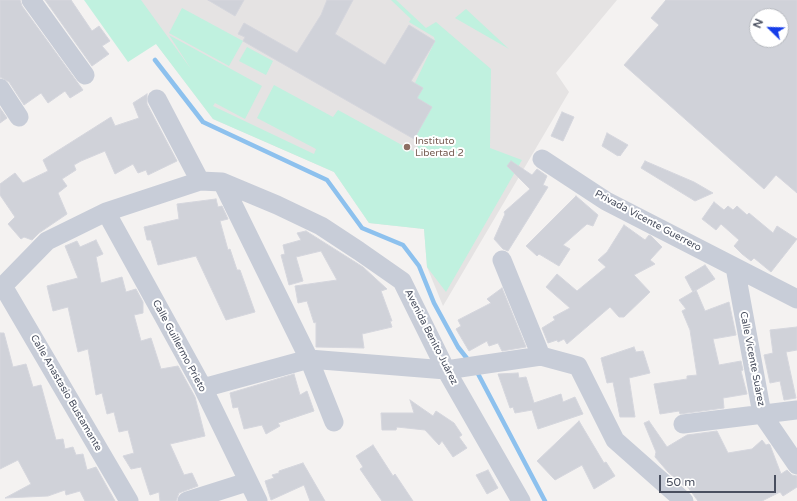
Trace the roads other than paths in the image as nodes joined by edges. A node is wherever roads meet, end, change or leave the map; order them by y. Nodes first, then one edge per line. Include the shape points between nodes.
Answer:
1 (31, 0) edge
2 (85, 75) dead end
3 (0, 88) edge
4 (157, 99) dead end
5 (19, 117) dead end
6 (542, 159) dead end
7 (200, 181) junction
8 (222, 182) junction
9 (106, 212) junction
10 (502, 260) dead end
11 (735, 267) junction
12 (2, 287) edge
13 (797, 299) edge
14 (541, 356) junction
15 (309, 359) junction
16 (464, 368) junction
17 (203, 388) junction
18 (797, 410) edge
19 (762, 414) junction
20 (334, 422) dead end
21 (683, 424) dead end
22 (797, 465) edge
23 (247, 482) junction
24 (129, 501) edge
25 (187, 501) edge
26 (258, 501) edge
27 (521, 501) edge
28 (684, 501) edge

1 - 2 street
3 - 5 street
4 - 7 street
6 - 11 street, Privada Vicente Guerrero via 606,201
7 - 8 street, Avenida Benito Juárez
7 - 9 street, Avenida Benito Juárez
8 - 15 street
8 - 16 street, Avenida Benito Juárez via 321,226 402,281
9 - 12 street, Avenida Benito Juárez via 48,240
9 - 17 street, Calle Guillermo Prieto
10 - 14 street
11 - 13 street, Privada Vicente Guerrero
11 - 19 street, Calle Vicente Suárez
12 - 24 street, Calle Anastasio Bustamante
14 - 16 street
14 - 28 street via 578,366 615,440
15 - 16 street
15 - 17 street
15 - 20 street
16 - 27 street, Avenida Benito Juárez
17 - 23 street, Calle Guillermo Prieto
18 - 19 street
19 - 21 street
19 - 22 street, Calle Vicente Suárez
23 - 25 street
23 - 26 street, Calle Guillermo Prieto

